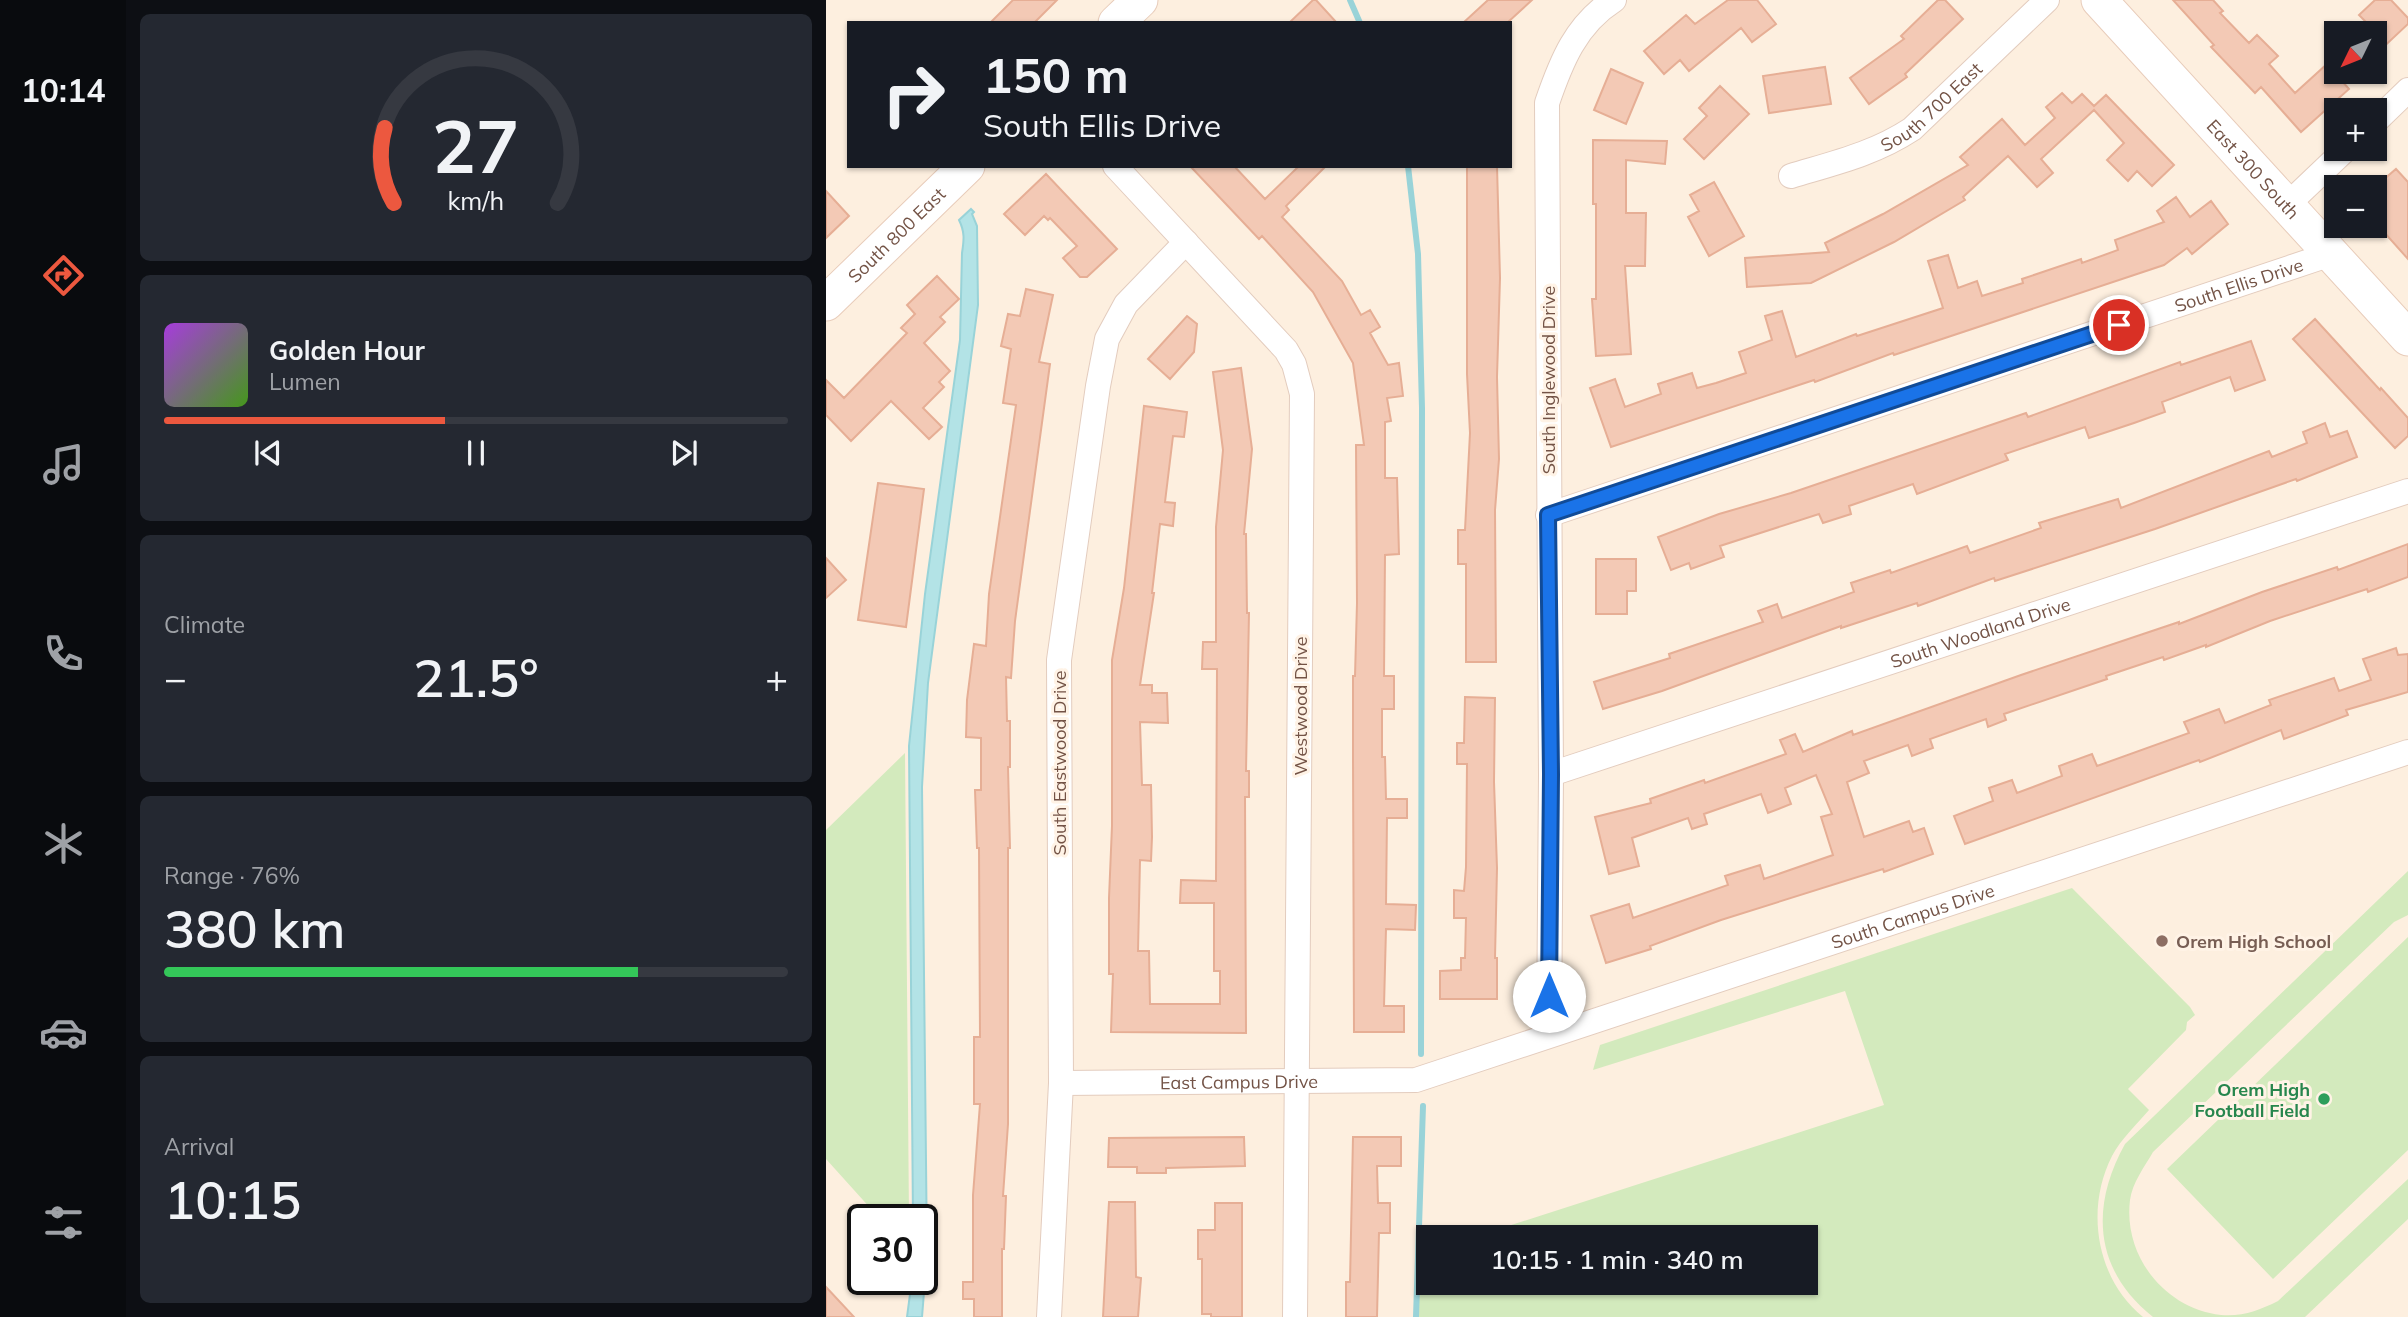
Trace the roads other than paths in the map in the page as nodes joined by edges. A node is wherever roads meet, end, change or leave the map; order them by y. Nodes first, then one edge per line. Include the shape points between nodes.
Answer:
1 (1140, 0) edge
2 (1614, 0) edge
3 (2047, 0) edge
4 (2099, 0) edge
5 (1118, 21) edge
6 (2408, 90) edge
7 (2387, 110) edge
8 (2334, 161) edge
9 (965, 168) edge
10 (1117, 168) edge
11 (1791, 176) dead end
12 (2287, 206) junction
13 (1186, 242) junction
14 (2331, 254) junction
15 (826, 303) edge
16 (2408, 338) edge
17 (2408, 491) edge
18 (1548, 515) junction
19 (2408, 752) edge
20 (1551, 774) junction
21 (1549, 1035) junction
22 (1416, 1080) joint
23 (1061, 1083) junction
24 (1297, 1083) junction
25 (1049, 1317) edge
26 (1295, 1317) edge

1 - 5 street
2 - 18 street, South Inglewood Drive via 1585,24 1569,47 1547,103
3 - 11 street, South 700 East via 1912,128 1889,144
4 - 12 street, East 300 South
6 - 7 street
8 - 12 street
9 - 15 street, South 800 East
10 - 13 street, Westwood Drive
12 - 14 street, East 300 South
13 - 23 street, South Eastwood Drive via 1126,304 1107,339 1098,386 1059,660
13 - 24 street, Westwood Drive via 1286,350 1302,394
14 - 16 street, East 300 South
14 - 18 street, South Ellis Drive
17 - 20 street, South Woodland Drive
18 - 20 street, South Inglewood Drive
19 - 21 street, South Campus Drive
20 - 21 street, South Inglewood Drive
21 - 22 street, South Campus Drive
22 - 24 street, East Campus Drive
23 - 24 street, East Campus Drive
23 - 25 street, South Eastwood Drive
24 - 26 street, Westwood Drive

